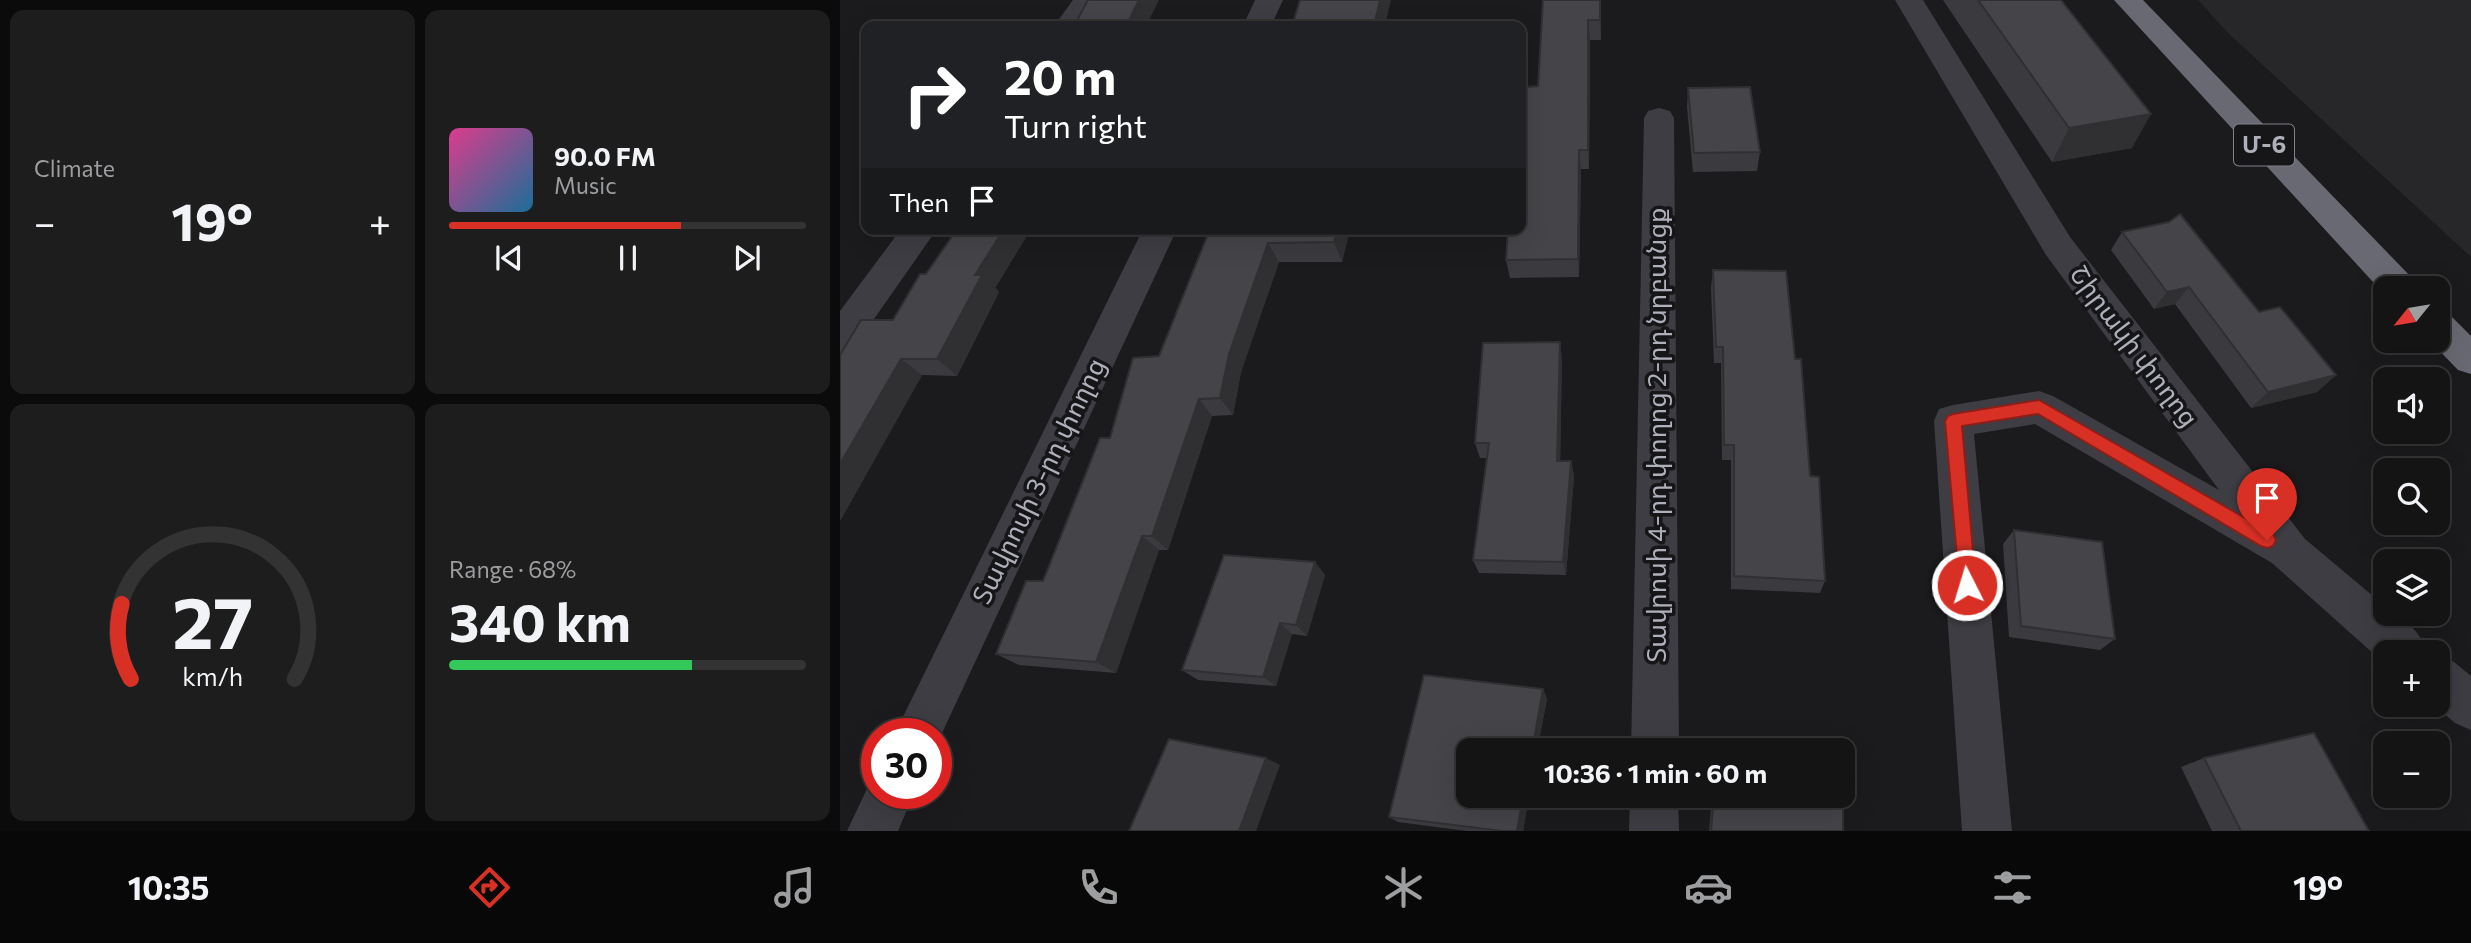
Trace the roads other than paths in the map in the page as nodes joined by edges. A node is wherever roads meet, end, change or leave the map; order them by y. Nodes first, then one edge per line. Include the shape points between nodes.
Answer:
1 (1087, 0) edge
2 (1269, 0) edge
3 (1909, 0) edge
4 (2128, 0) edge
5 (1072, 21) edge
6 (1259, 21) edge
7 (1659, 118) dead end
8 (916, 235) edge
9 (1157, 235) edge
10 (2389, 276) edge
11 (2450, 338) edge
12 (840, 339) edge
13 (2471, 359) edge
14 (2290, 553) junction
15 (2392, 640) edge
16 (2450, 689) edge
17 (2471, 707) edge
18 (925, 718) edge
19 (1655, 738) edge
20 (1654, 808) edge
21 (882, 809) edge
22 (872, 831) edge
23 (1654, 831) edge
24 (1987, 831) edge

1 - 5 street
2 - 6 street
3 - 14 street, Շիրակի փողոց via 2059,246
4 - 10 highway, Մ-6
7 - 19 street, Տավրոսի 4-րդ փողոց 2-րդ նրբանցք
8 - 12 street
9 - 18 street, Տավրոսի 3-րդ փողոց
11 - 13 highway
14 - 15 street, Շիրակի փողոց
14 - 24 street via 2039,407 1953,421
16 - 17 street
20 - 23 street
21 - 22 street

